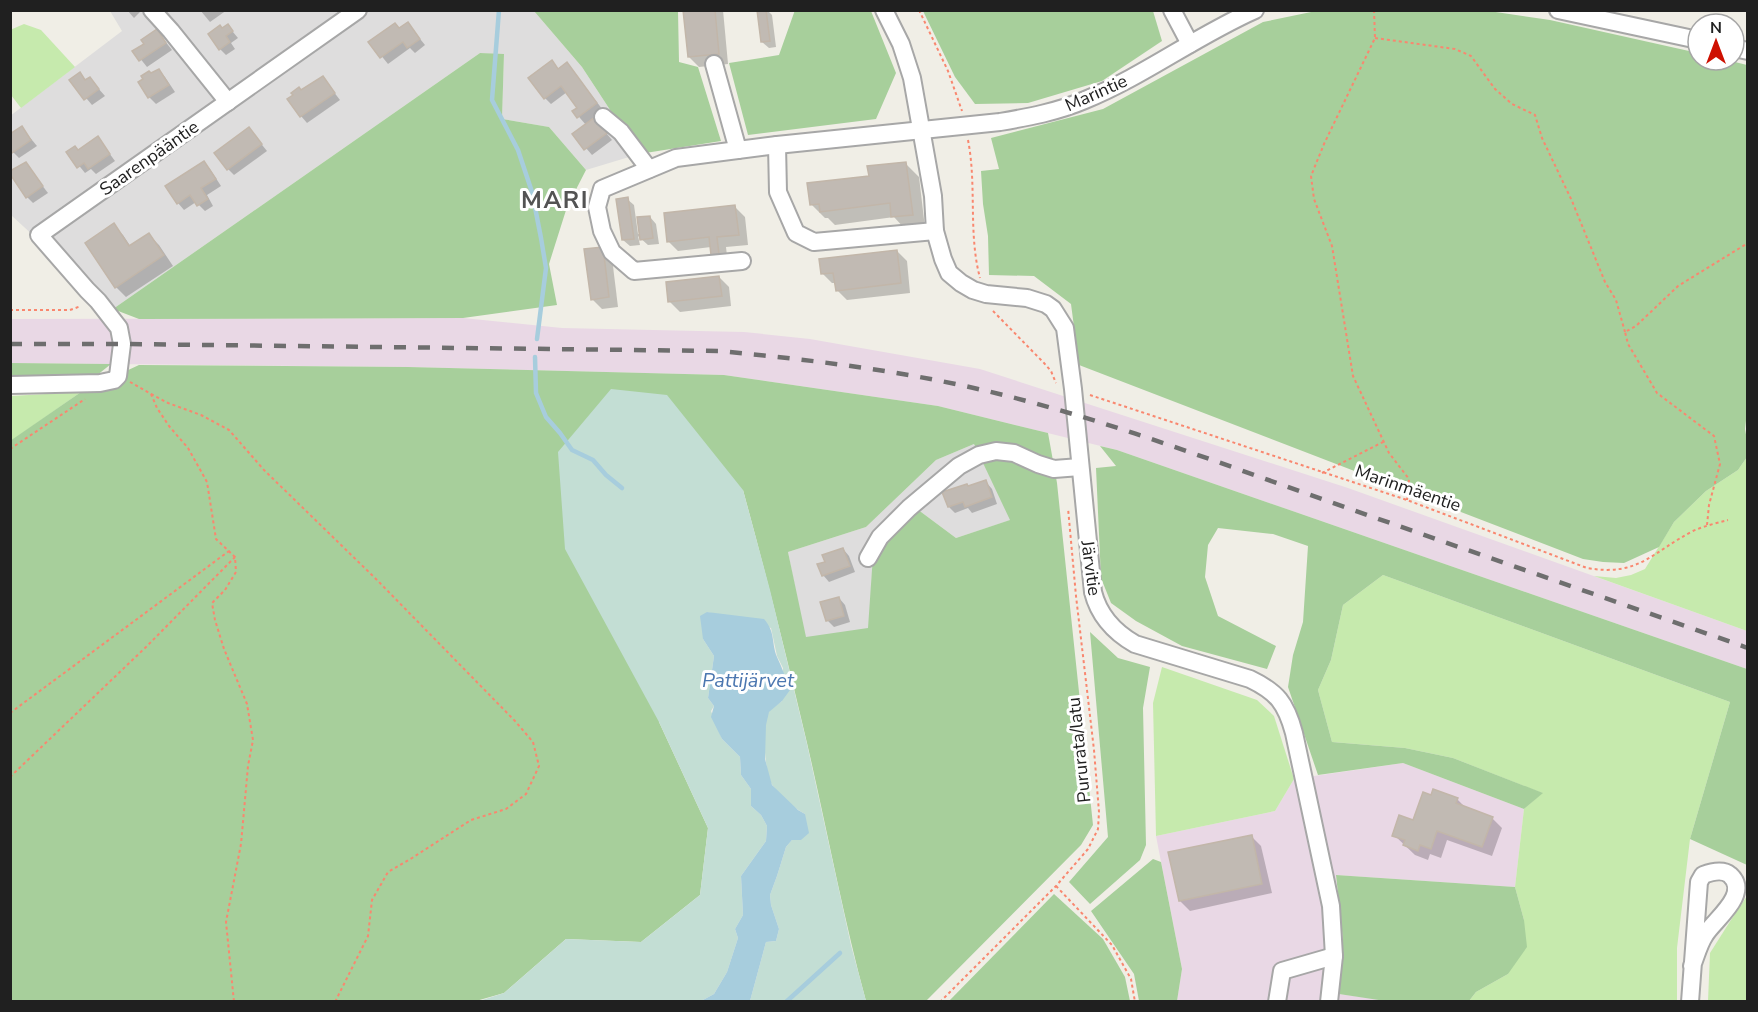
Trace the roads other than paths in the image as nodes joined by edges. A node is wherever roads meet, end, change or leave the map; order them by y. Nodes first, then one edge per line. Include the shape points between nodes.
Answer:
1 (152, 10) edge
2 (358, 10) edge
3 (884, 10) edge
4 (1172, 10) edge
5 (1255, 10) edge
6 (1558, 10) edge
7 (1686, 37) edge
8 (1190, 44) junction
9 (714, 64) dead end
10 (228, 102) junction
11 (603, 117) dead end
12 (921, 130) junction
13 (777, 145) junction
14 (738, 150) junction
15 (649, 169) junction
16 (935, 231) junction
17 (742, 261) dead end
18 (10, 385) edge
19 (1080, 467) junction
20 (868, 558) dead end
21 (1334, 956) junction
22 (1692, 966) junction
23 (1277, 1002) edge
24 (1329, 1002) edge
25 (1690, 1002) edge

1 - 10 street
2 - 10 street, Saarenpääntie
3 - 12 street via 908,62
4 - 8 street
5 - 8 street, Marintie
6 - 7 street
8 - 12 street, Marintie via 1107,90 1059,110
9 - 14 street
10 - 18 street, Saarenpääntie via 39,235 119,328 122,344 118,376 100,383
11 - 15 street via 621,132
12 - 13 street, Marintie
12 - 16 street, Järvitie
13 - 14 street, Marintie
13 - 16 street via 778,192 796,233 814,242
14 - 15 street, Marintie via 676,158
15 - 17 street, Marintie via 602,189 597,207 612,252 634,271
16 - 19 street, Järvitie via 943,259 961,283 986,294 1037,300 1053,309 1065,328 1065,387
19 - 20 street via 1054,469 1014,453 996,451 979,455 958,466 909,508 879,537
19 - 21 street, Järvitie via 1093,592 1104,619 1135,644 1250,679 1266,687 1284,705 1294,733 1330,906
21 - 23 street via 1282,971
21 - 24 street, Järvitie
22 - 22 street via 1700,882 1710,872 1730,874 1736,896 1704,936
22 - 25 street

